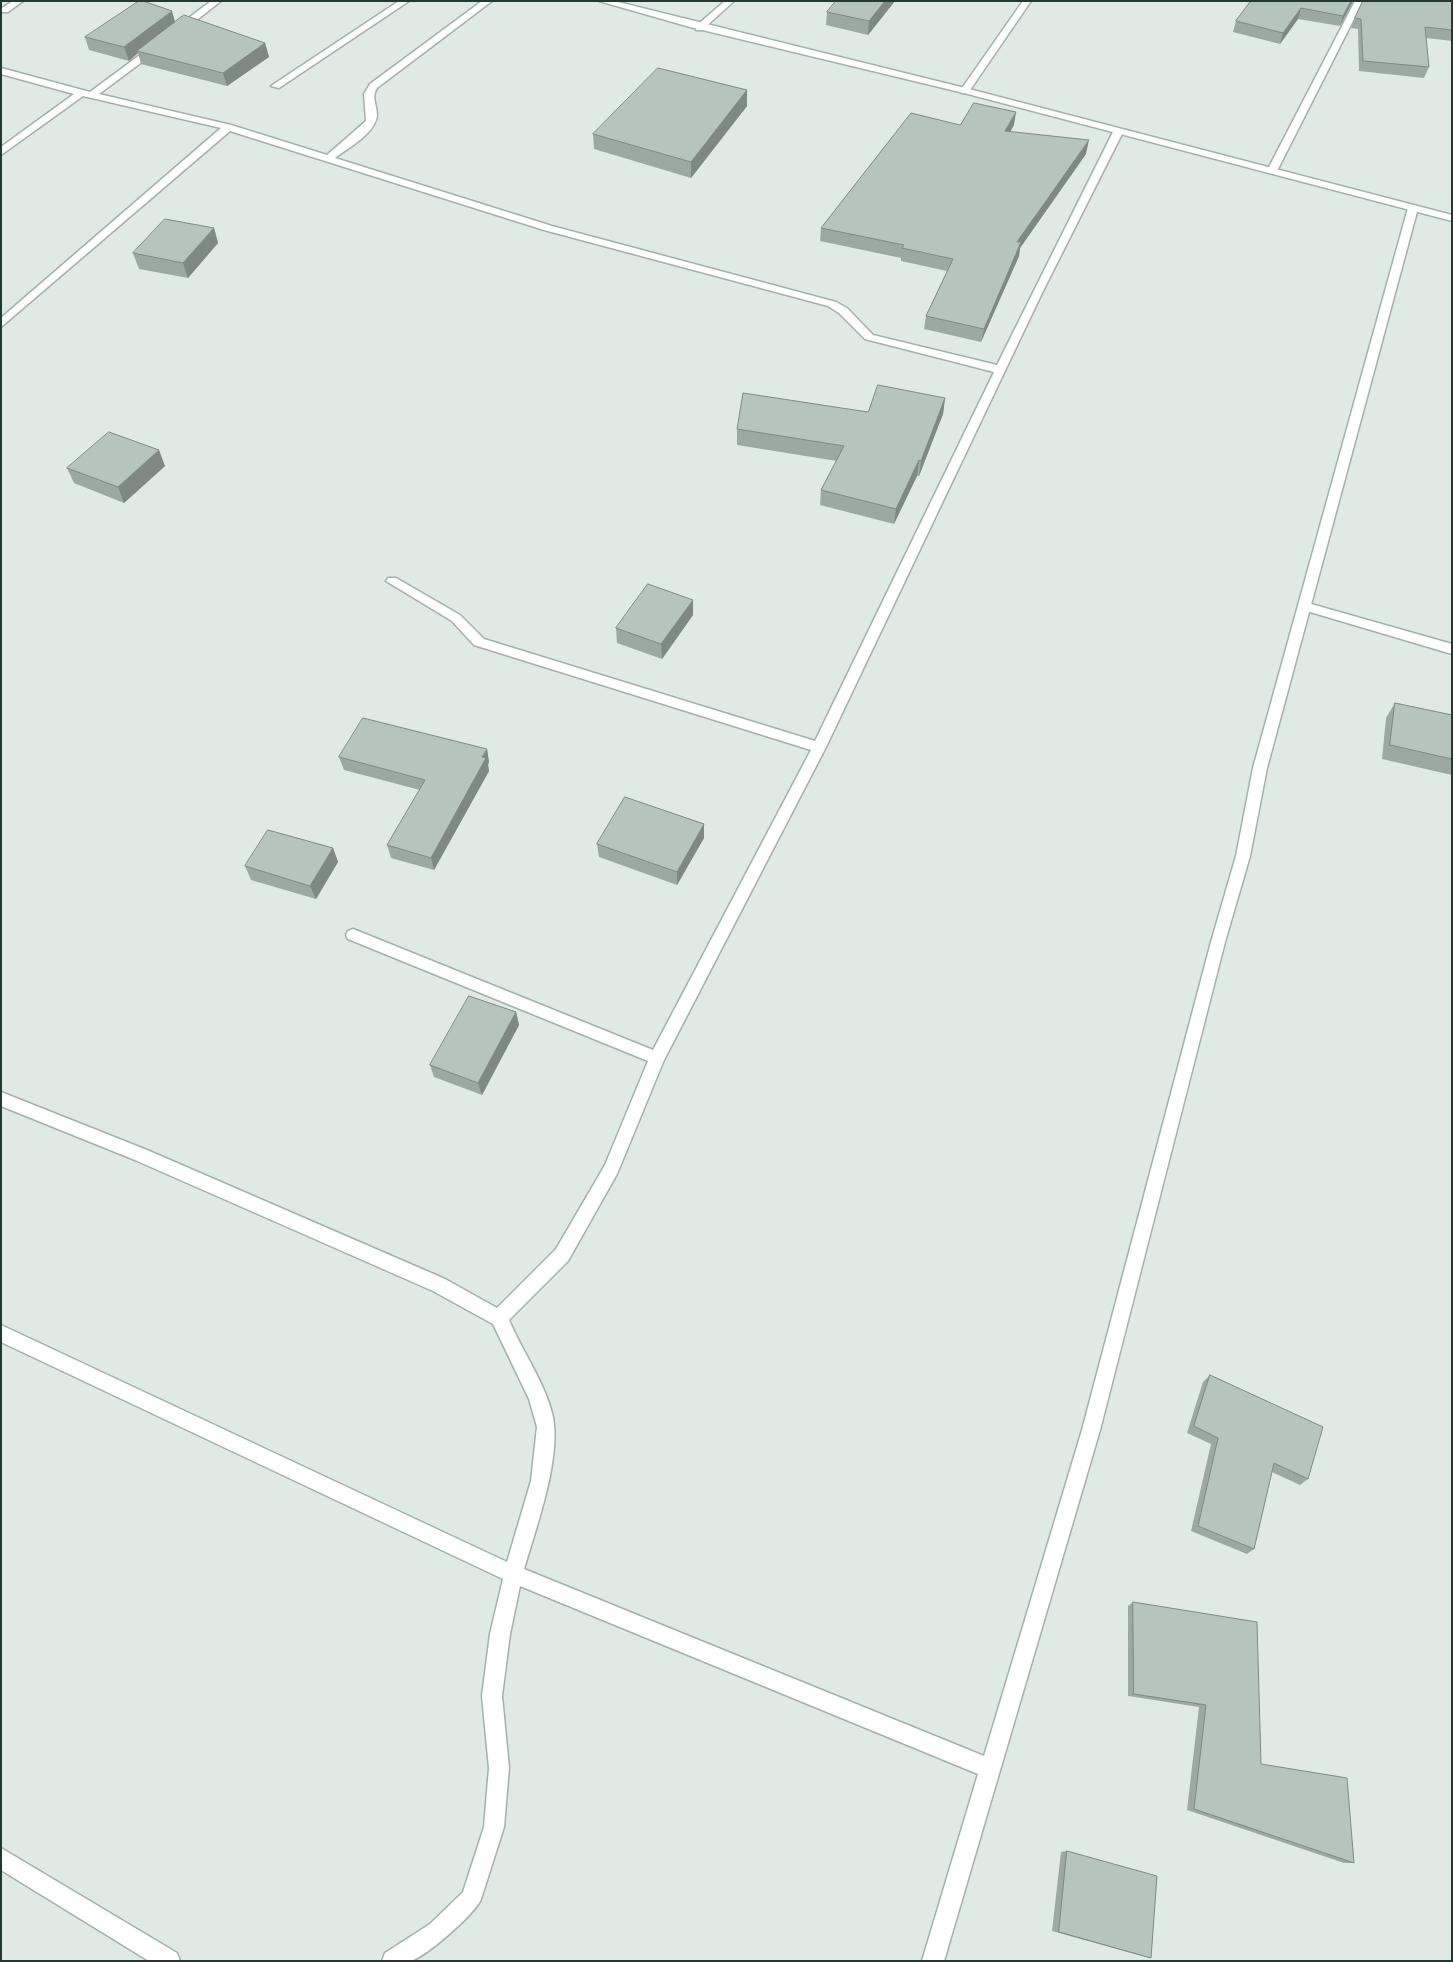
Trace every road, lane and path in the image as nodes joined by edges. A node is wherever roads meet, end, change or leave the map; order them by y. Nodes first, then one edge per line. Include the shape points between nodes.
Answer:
1 (19, 1) edge
2 (217, 1) edge
3 (405, 1) edge
4 (488, 1) edge
5 (603, 1) edge
6 (730, 1) edge
7 (1027, 1) edge
8 (1359, 1) edge
9 (6, 10) dead end
10 (699, 28) junction
11 (1, 71) edge
12 (276, 86) dead end
13 (965, 91) junction
14 (81, 93) junction
15 (92, 95) junction
16 (228, 127) junction
17 (1118, 132) junction
18 (1, 152) edge
19 (329, 158) junction
20 (1273, 169) junction
21 (1413, 208) junction
22 (1452, 218) edge
23 (1, 324) edge
24 (1001, 370) junction
25 (392, 581) dead end
26 (1304, 606) junction
27 (1452, 649) edge
28 (819, 747) junction
29 (353, 935) dead end
30 (657, 1058) junction
31 (1, 1099) edge
32 (499, 1318) junction
33 (1, 1333) edge
34 (513, 1574) junction
35 (990, 1769) junction
36 (1, 1858) edge
37 (169, 1961) edge
38 (393, 1961) edge
39 (933, 1961) edge

1 - 9 street
2 - 15 street
3 - 12 street
4 - 19 street via 373,86 368,99 372,117 368,126
5 - 10 street
6 - 10 street
7 - 13 street
8 - 20 street
10 - 13 street
11 - 14 street
13 - 17 street
14 - 15 street
14 - 18 street
15 - 16 street
16 - 19 street
16 - 23 street
17 - 20 street
17 - 24 street
19 - 24 street via 548,228 832,304 846,310 868,337
20 - 21 street
21 - 22 street
21 - 26 street
24 - 28 street
25 - 28 street via 456,618 479,642
26 - 27 street
26 - 35 street via 1260,768 1243,856 1091,1430
28 - 30 street
29 - 30 street
30 - 32 street via 611,1169 562,1255
31 - 32 street via 439,1285
32 - 34 street via 536,1394 546,1427 540,1481
33 - 34 street
34 - 35 street
34 - 38 street via 500,1634 492,1696 499,1768 494,1827 471,1899 437,1931
35 - 39 street
36 - 37 street

